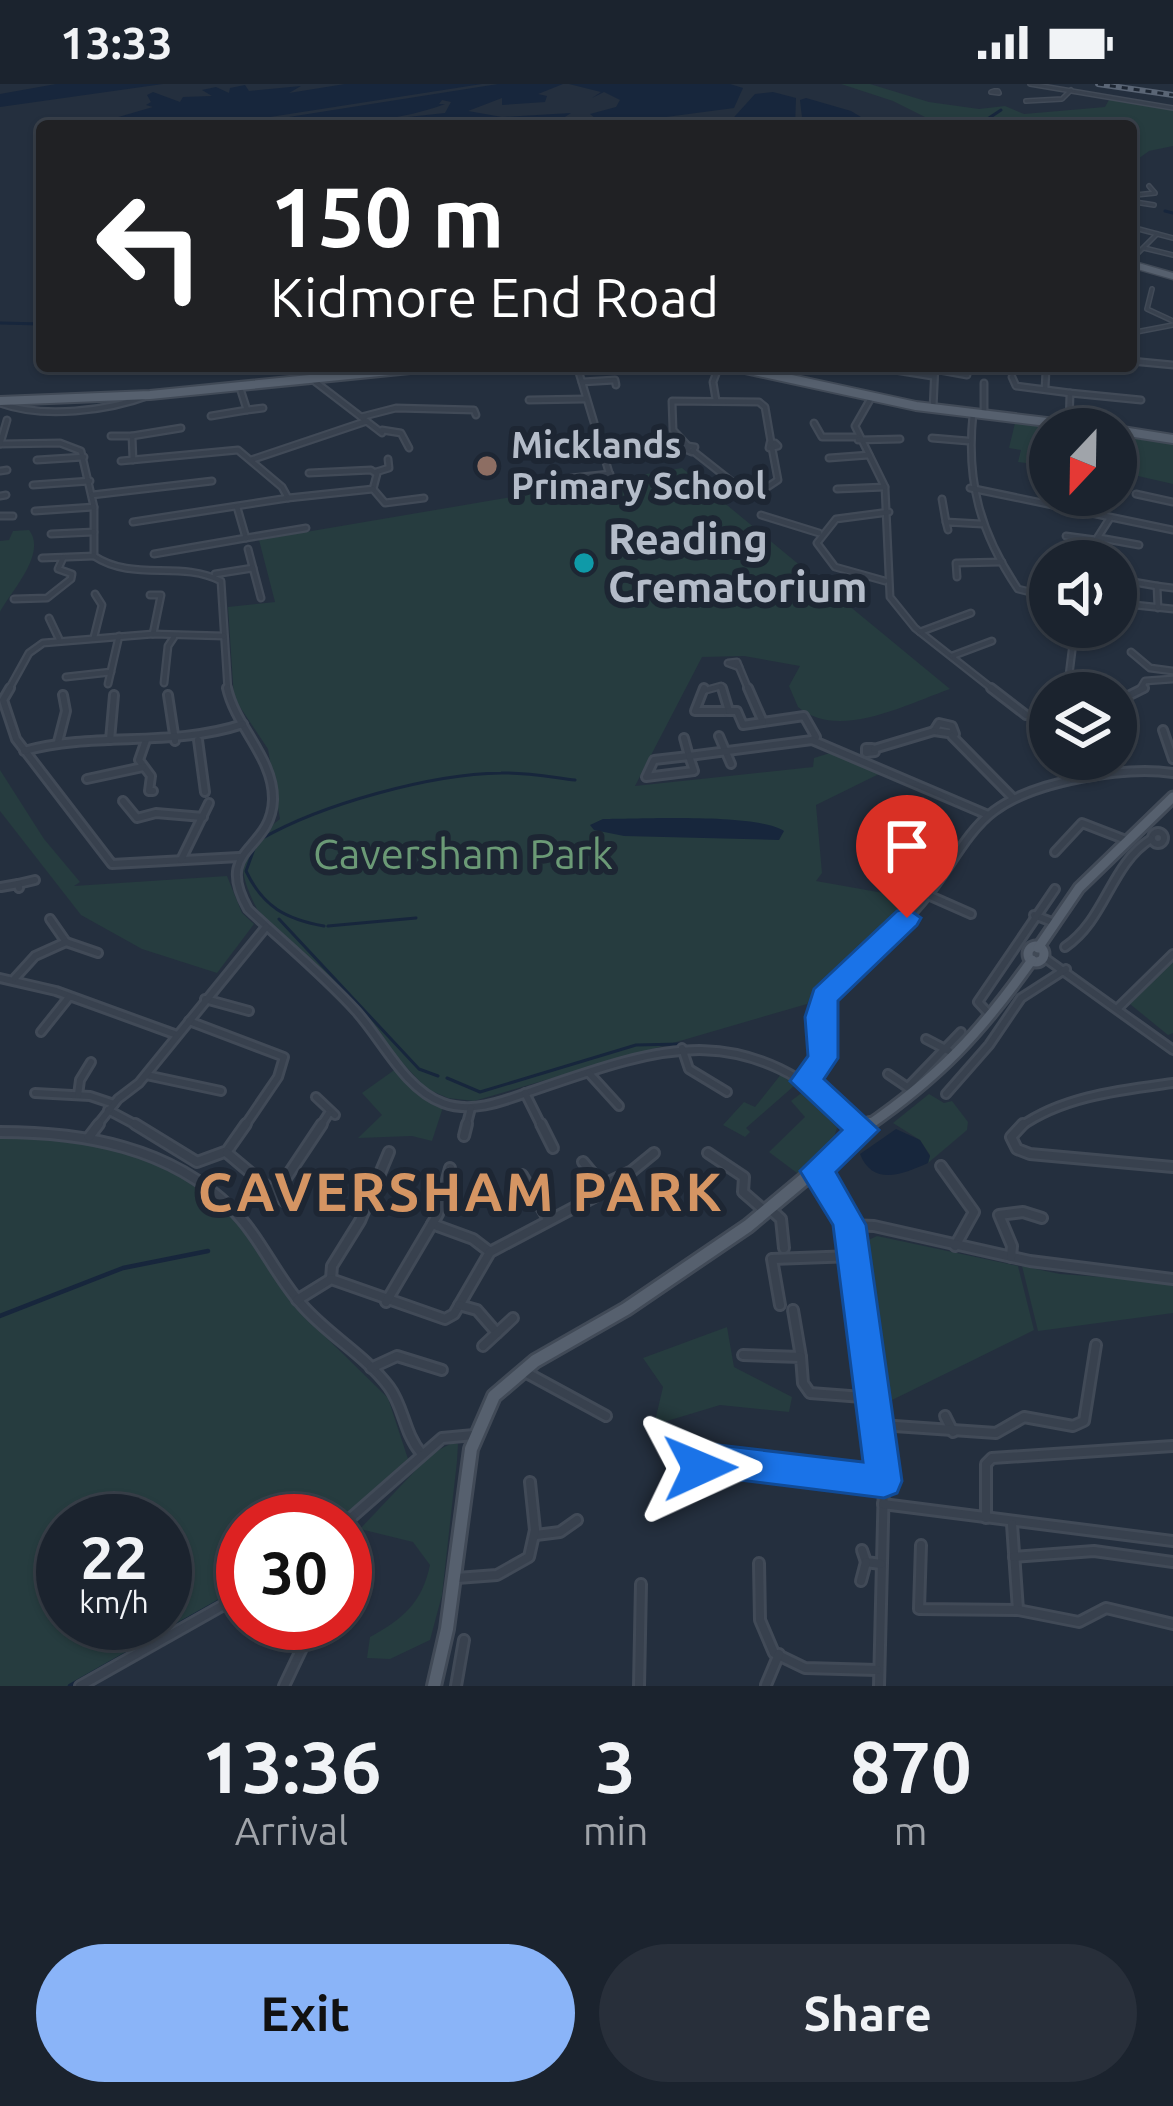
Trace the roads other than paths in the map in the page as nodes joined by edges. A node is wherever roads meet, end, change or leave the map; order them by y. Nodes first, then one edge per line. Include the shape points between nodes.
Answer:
1 (1003, 84) edge
2 (1030, 84) edge
3 (1071, 90) junction
4 (996, 91) dead end
5 (1026, 101) dead end
6 (1173, 108) edge
7 (1148, 187) dead end
8 (1137, 198) edge
9 (1137, 200) edge
10 (1154, 205) dead end
11 (1137, 229) edge
12 (1157, 234) junction
13 (1173, 238) edge
14 (1144, 248) junction
15 (1173, 255) edge
16 (1137, 256) edge
17 (1137, 264) edge
18 (1173, 276) edge
19 (1152, 293) dead end
20 (1173, 323) edge
21 (1137, 332) edge
22 (1137, 362) edge
23 (1173, 365) edge
24 (386, 372) edge
25 (579, 372) edge
26 (717, 372) edge
27 (763, 372) edge
28 (783, 372) edge
29 (934, 372) edge
30 (1046, 372) edge
31 (779, 375) junction
32 (1012, 377) dead end
33 (313, 380) junction
34 (582, 382) junction
35 (984, 383) dead end
36 (616, 385) dead end
37 (240, 388) junction
38 (1046, 389) junction
39 (1070, 393) junction
40 (872, 398) junction
41 (586, 399) junction
42 (529, 400) dead end
43 (716, 400) junction
44 (1138, 401) dead end
45 (2, 402) edge
46 (262, 408) dead end
47 (1070, 408) edge
48 (933, 409) junction
49 (247, 410) junction
50 (474, 410) dead end
51 (973, 414) junction
52 (211, 416) dead end
53 (984, 416) junction
54 (8, 419) dead end
55 (364, 419) junction
56 (1029, 421) edge
57 (814, 423) dead end
58 (181, 428) dead end
59 (1137, 433) edge
60 (111, 436) dead end
61 (132, 436) junction
62 (932, 438) dead end
63 (858, 439) junction
64 (900, 439) dead end
65 (1173, 439) edge
66 (968, 441) junction
67 (0, 444) edge
68 (409, 448) dead end
69 (869, 454) junction
70 (84, 457) junction
71 (829, 458) dead end
72 (388, 459) dead end
73 (37, 460) dead end
74 (133, 460) junction
75 (251, 460) junction
76 (122, 461) dead end
77 (376, 472) junction
78 (314, 474) dead end
79 (610, 474) junction
80 (571, 478) dead end
81 (206, 480) dead end
82 (90, 481) junction
83 (33, 485) dead end
84 (885, 488) junction
85 (970, 488) junction
86 (373, 489) junction
87 (614, 489) dead end
88 (837, 489) dead end
89 (1137, 494) edge
90 (92, 495) junction
91 (288, 498) junction
92 (424, 498) dead end
93 (943, 499) dead end
94 (1173, 502) edge
95 (385, 503) junction
96 (373, 506) dead end
97 (94, 507) junction
98 (237, 507) junction
99 (35, 511) dead end
100 (889, 512) junction
101 (761, 515) dead end
102 (0, 516) edge
103 (13, 516) dead end
104 (1110, 518) junction
105 (134, 524) dead end
106 (982, 524) junction
107 (306, 528) dead end
108 (1173, 529) edge
109 (94, 532) junction
110 (51, 533) dead end
111 (819, 533) junction
112 (1066, 536) dead end
113 (246, 538) junction
114 (1100, 538) junction
115 (1139, 545) dead end
116 (248, 548) dead end
117 (154, 554) dead end
118 (94, 556) junction
119 (42, 558) dead end
120 (62, 558) junction
121 (1002, 562) junction
122 (253, 568) junction
123 (212, 574) junction
124 (957, 577) dead end
125 (887, 581) junction
126 (1137, 583) edge
127 (1157, 586) junction
128 (1173, 588) edge
129 (1029, 593) edge
130 (95, 594) dead end
131 (150, 595) dead end
132 (261, 598) dead end
133 (14, 599) dead end
134 (1137, 606) edge
135 (1158, 608) junction
136 (1173, 609) edge
137 (970, 613) dead end
138 (49, 618) dead end
139 (920, 632) junction
140 (153, 634) junction
141 (119, 636) junction
142 (224, 636) junction
143 (94, 637) junction
144 (59, 638) junction
145 (174, 638) junction
146 (992, 641) dead end
147 (1131, 652) dead end
148 (952, 656) junction
149 (739, 667) dead end
150 (111, 672) junction
151 (68, 673) dead end
152 (1173, 675) edge
153 (164, 682) dead end
154 (108, 685) dead end
155 (1137, 692) edge
156 (63, 695) dead end
157 (114, 695) dead end
158 (168, 695) dead end
159 (729, 711) junction
160 (1026, 715) dead end
161 (764, 722) junction
162 (243, 724) junction
163 (1162, 730) dead end
164 (719, 736) dead end
165 (684, 739) dead end
166 (110, 740) junction
167 (146, 740) junction
168 (198, 740) junction
169 (812, 740) junction
170 (176, 741) junction
171 (58, 742) junction
172 (874, 749) dead end
173 (24, 751) junction
174 (724, 752) junction
175 (688, 757) junction
176 (1173, 759) edge
177 (731, 764) dead end
178 (143, 767) junction
179 (1173, 772) edge
180 (87, 779) dead end
181 (148, 791) dead end
182 (206, 792) dead end
183 (1173, 797) edge
184 (1013, 799) junction
185 (122, 801) dead end
186 (209, 803) dead end
187 (988, 815) junction
188 (202, 817) junction
189 (136, 818) junction
190 (143, 827) dead end
191 (1168, 838) edge
192 (1126, 839) junction
193 (1055, 851) dead end
194 (1173, 851) edge
195 (239, 856) junction
196 (181, 860) junction
197 (35, 880) dead end
198 (0, 888) edge
199 (1055, 889) dead end
200 (928, 895) junction
201 (971, 914) dead end
202 (1034, 915) junction
203 (48, 922) dead end
204 (1052, 922) junction
205 (266, 927) junction
206 (66, 942) junction
207 (1065, 947) dead end
208 (98, 953) dead end
209 (1173, 954) edge
210 (1038, 955) junction
211 (1066, 969) junction
212 (0, 977) edge
213 (15, 978) junction
214 (69, 997) junction
215 (205, 999) junction
216 (1119, 1007) junction
217 (249, 1012) dead end
218 (992, 1016) junction
219 (189, 1021) junction
220 (41, 1032) dead end
221 (961, 1032) dead end
222 (177, 1035) junction
223 (926, 1039) dead end
224 (682, 1048) junction
225 (946, 1049) junction
226 (1173, 1050) edge
227 (958, 1055) junction
228 (91, 1062) dead end
229 (589, 1072) junction
230 (888, 1074) dead end
231 (146, 1075) junction
232 (806, 1081) junction
233 (1173, 1083) edge
234 (912, 1090) junction
235 (221, 1091) dead end
236 (728, 1092) dead end
237 (525, 1093) junction
238 (35, 1094) dead end
239 (946, 1094) dead end
240 (78, 1095) junction
241 (316, 1097) dead end
242 (618, 1102) dead end
243 (111, 1107) junction
244 (471, 1108) junction
245 (863, 1130) junction
246 (0, 1132) edge
247 (464, 1136) dead end
248 (88, 1137) junction
249 (553, 1148) dead end
250 (227, 1153) junction
251 (389, 1153) dead end
252 (708, 1154) dead end
253 (650, 1156) dead end
254 (583, 1162) dead end
255 (941, 1166) dead end
256 (1173, 1167) edge
257 (450, 1168) dead end
258 (816, 1171) junction
259 (522, 1175) dead end
260 (602, 1185) junction
261 (272, 1190) junction
262 (295, 1210) dead end
263 (768, 1211) junction
264 (1042, 1217) dead end
265 (548, 1220) junction
266 (432, 1224) junction
267 (850, 1225) junction
268 (955, 1246) junction
269 (784, 1248) dead end
270 (490, 1252) junction
271 (854, 1256) junction
272 (1011, 1257) junction
273 (331, 1279) junction
274 (1173, 1279) edge
275 (297, 1300) junction
276 (386, 1302) junction
277 (780, 1304) dead end
278 (459, 1305) junction
279 (794, 1310) dead end
280 (513, 1318) dead end
281 (497, 1333) junction
282 (1096, 1345) dead end
283 (483, 1346) dead end
284 (743, 1355) dead end
285 (801, 1358) junction
286 (371, 1368) junction
287 (442, 1370) dead end
288 (522, 1370) junction
289 (876, 1398) junction
290 (606, 1416) dead end
291 (946, 1416) dead end
292 (880, 1425) junction
293 (953, 1432) junction
294 (474, 1435) junction
295 (1173, 1446) edge
296 (422, 1453) junction
297 (717, 1464) dead end
298 (884, 1481) junction
299 (530, 1482) dead end
300 (372, 1498) edge
301 (883, 1504) junction
302 (986, 1518) junction
303 (577, 1520) dead end
304 (1012, 1524) junction
305 (536, 1535) junction
306 (1173, 1541) edge
307 (921, 1545) dead end
308 (862, 1550) dead end
309 (1014, 1557) junction
310 (759, 1562) dead end
311 (866, 1562) junction
312 (1173, 1562) edge
313 (881, 1564) junction
314 (453, 1577) junction
315 (861, 1581) dead end
316 (641, 1584) dead end
317 (216, 1609) edge
318 (1018, 1610) junction
319 (1173, 1624) edge
320 (464, 1640) dead end
321 (301, 1650) edge
322 (779, 1654) junction
323 (877, 1670) junction
324 (766, 1685) edge
325 (80, 1686) edge
326 (284, 1686) edge
327 (434, 1686) edge
328 (456, 1686) edge
329 (639, 1686) edge
330 (879, 1686) edge

1 - 4 street
2 - 3 street
3 - 5 street via 1060,99
3 - 6 street
7 - 8 street via 1155,194
9 - 10 street
11 - 12 street
12 - 13 street
12 - 14 street
14 - 15 street
14 - 16 street
17 - 18 main road
19 - 20 street via 1147,309
20 - 21 street
22 - 23 street
24 - 33 main road
25 - 34 street
26 - 43 street
27 - 31 main road
28 - 31 street
29 - 48 street
30 - 38 street
31 - 40 main road
32 - 38 street via 1013,386
33 - 37 main road
33 - 55 street
34 - 36 street
34 - 41 street
35 - 53 street
37 - 45 main road
37 - 49 street
38 - 39 street
39 - 44 street
39 - 47 street
40 - 48 main road
40 - 63 street via 858,418
41 - 42 street
41 - 79 street
43 - 43 street via 669,404 673,430 736,486 775,486 765,407
46 - 49 street
48 - 51 main road
49 - 52 street
50 - 55 street via 396,408
51 - 53 main road
51 - 66 street
53 - 56 main road
54 - 67 street
55 - 68 street via 400,433
55 - 75 street
57 - 63 street via 822,437
58 - 61 street
59 - 65 main road
60 - 61 street
61 - 74 street
62 - 66 street
63 - 64 street
63 - 69 street
66 - 85 street
67 - 70 street via 60,443
69 - 71 street
69 - 84 street
70 - 73 street
70 - 82 street
72 - 77 street via 391,470
74 - 75 street via 235,450
74 - 76 street
75 - 91 street
77 - 78 street
77 - 86 street
79 - 80 street
79 - 87 street
81 - 90 street
82 - 83 street
82 - 90 street
84 - 88 street
84 - 100 street
85 - 104 street
85 - 106 street
86 - 91 street
86 - 95 street
89 - 94 street
90 - 97 street
91 - 98 street
92 - 95 street
93 - 106 street via 947,526
95 - 96 street
97 - 99 street
97 - 109 street
98 - 105 street
98 - 113 street
100 - 111 street via 840,517
100 - 125 street
101 - 111 street
102 - 103 street
104 - 108 street
104 - 114 street
106 - 121 street
107 - 113 street
109 - 110 street
109 - 118 street
111 - 125 street via 820,552 835,567
112 - 114 street
113 - 117 street
114 - 115 street
116 - 122 street
118 - 120 street
118 - 123 street via 127,571
119 - 120 street
120 - 133 street via 58,569 71,579 47,598
121 - 124 street via 956,560
121 - 129 street
122 - 123 street
122 - 132 street
123 - 142 street via 223,590
125 - 139 street via 890,597
126 - 127 street
127 - 128 street
127 - 135 street
130 - 143 street via 102,605
131 - 140 street via 164,595
134 - 135 street
135 - 136 street
137 - 139 street
138 - 144 street
139 - 148 street
140 - 141 street
140 - 145 street
141 - 143 street
141 - 150 street
142 - 145 street
142 - 162 street via 230,701
143 - 144 street
144 - 173 street via 34,646 3,693 5,717
145 - 153 street
146 - 148 street
147 - 152 street
148 - 160 street
149 - 161 street
150 - 151 street
150 - 154 street
152 - 155 street via 1144,680
156 - 171 street
157 - 166 street
158 - 170 street
159 - 159 street via 694,711 704,687 721,686
159 - 161 street via 743,725
161 - 169 street via 804,716
162 - 168 street
162 - 195 street via 264,754 273,807
163 - 176 street
164 - 174 street
165 - 175 street
166 - 167 street
166 - 171 street
167 - 170 street
167 - 178 street via 138,756
168 - 170 street
168 - 182 street
169 - 174 street
169 - 187 street
171 - 173 street
172 - 184 street via 948,724
173 - 196 street via 112,864
174 - 175 street
174 - 177 street
175 - 175 street via 694,771 646,777 654,760
178 - 180 street
178 - 181 street
179 - 184 street via 1072,781
183 - 192 main road
184 - 187 street
185 - 189 street
186 - 188 street
187 - 200 street
188 - 189 street
188 - 196 street
189 - 190 street
191 - 194 street
191 - 207 street via 1128,855 1091,929
192 - 193 street via 1082,823
192 - 204 main road
195 - 196 street
195 - 205 street via 238,892
197 - 198 street
199 - 202 street
200 - 201 street
200 - 232 street via 824,997 823,1058
202 - 204 street
202 - 218 street via 977,1002
203 - 206 street
204 - 210 main road
205 - 215 street
205 - 244 street via 355,1010 418,1088 444,1105
206 - 208 street
206 - 213 street via 35,956
209 - 216 street
210 - 211 street
210 - 218 main road
211 - 216 street
211 - 239 street via 1021,998
212 - 213 street
213 - 214 street
214 - 220 street
214 - 222 street
215 - 217 street
215 - 219 street
216 - 226 street
218 - 227 main road
219 - 222 street
219 - 250 street via 286,1061
221 - 225 street
222 - 231 street
223 - 225 street
224 - 229 street
224 - 232 street via 757,1058
224 - 236 street via 689,1069
225 - 227 street
225 - 234 street
227 - 234 main road
228 - 240 street
229 - 237 street
229 - 242 street
230 - 234 street
231 - 235 street
231 - 243 street
232 - 245 street
233 - 256 street via 1056,1109 1011,1137 1024,1152 1052,1159
234 - 245 main road
237 - 244 street
237 - 249 street
238 - 240 street
240 - 243 street
241 - 261 street via 332,1114
243 - 248 street
243 - 250 street via 189,1160
244 - 247 street
245 - 258 main road
246 - 248 street
248 - 275 street via 165,1162 213,1192 254,1234
250 - 261 street
251 - 273 street
252 - 263 street via 744,1177 747,1199
253 - 260 street
254 - 260 street
255 - 268 street via 974,1212
257 - 266 street
258 - 263 main road
258 - 267 street
259 - 265 street
260 - 265 street
261 - 262 street
263 - 269 street via 782,1219
263 - 288 main road
264 - 272 street via 999,1215
265 - 270 street
266 - 270 street
266 - 276 street
267 - 268 street
267 - 271 street
268 - 272 street
270 - 278 street
271 - 277 street via 772,1259
271 - 289 street
272 - 274 street
273 - 275 street
273 - 276 street
275 - 286 street
276 - 278 street via 435,1319
278 - 281 street via 477,1310
279 - 285 street
280 - 281 street
281 - 283 street
282 - 293 street via 1084,1421 1024,1417 996,1433
284 - 285 street
285 - 289 street via 810,1393
286 - 287 street via 412,1355
286 - 296 street via 395,1396 404,1431
288 - 290 street
288 - 294 main road via 494,1396
289 - 292 street
291 - 293 street
292 - 293 street
292 - 298 street
294 - 296 street via 442,1438
294 - 314 main road
295 - 302 street via 992,1458
296 - 300 street
297 - 298 street
298 - 301 street
299 - 305 street
301 - 302 street
301 - 313 street
302 - 304 street
303 - 305 street
304 - 306 street via 1112,1528
304 - 309 street
305 - 314 street via 508,1574
307 - 318 street via 919,1610
308 - 311 street
309 - 312 street via 1097,1548
309 - 318 street
310 - 322 street via 763,1636
311 - 313 street
311 - 315 street
313 - 323 street
314 - 327 main road
316 - 329 street
317 - 325 street
318 - 319 street via 1079,1622 1106,1608
320 - 328 street
321 - 326 street
322 - 323 street via 821,1673
322 - 324 street
323 - 330 street

